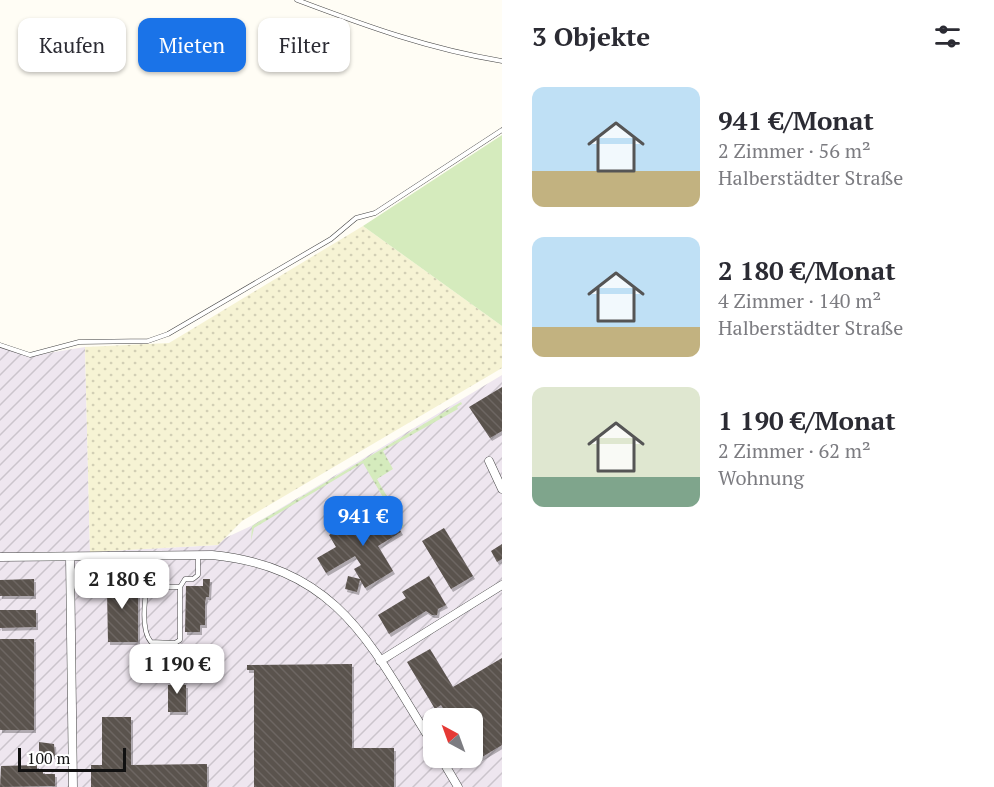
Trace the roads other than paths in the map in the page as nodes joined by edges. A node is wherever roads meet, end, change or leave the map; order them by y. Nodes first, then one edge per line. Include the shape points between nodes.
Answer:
1 (297, 0) edge
2 (502, 61) edge
3 (502, 130) edge
4 (0, 345) edge
5 (489, 461) dead end
6 (502, 489) edge
7 (198, 554) junction
8 (150, 556) junction
9 (0, 557) edge
10 (70, 557) junction
11 (502, 585) edge
12 (147, 587) junction
13 (180, 587) junction
14 (380, 660) junction
15 (423, 728) edge
16 (447, 768) edge
17 (73, 787) edge
18 (458, 787) edge

1 - 2 lane via 387,33 460,54
3 - 4 lane via 375,213 356,218 331,240 168,334 148,341 79,342 30,355
5 - 6 street
7 - 8 street
7 - 13 lane via 198,574 185,579
7 - 14 street via 259,562 312,587 355,624
8 - 10 street
8 - 12 lane
9 - 10 street
10 - 17 street
11 - 14 street
12 - 13 lane
12 - 13 lane via 146,636 151,642 180,640
14 - 15 street
16 - 18 street

